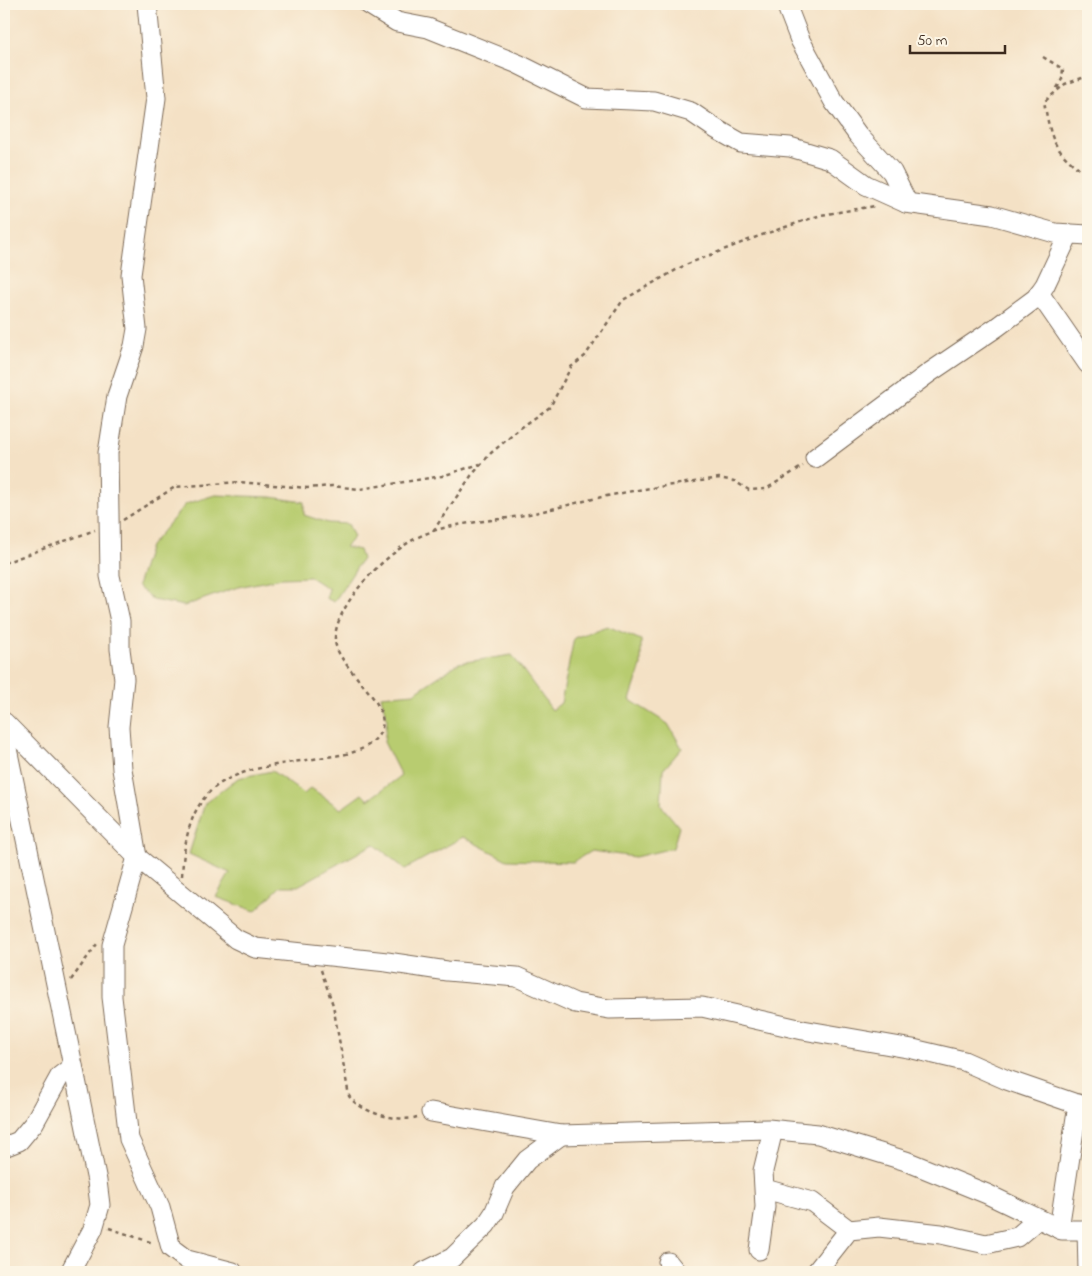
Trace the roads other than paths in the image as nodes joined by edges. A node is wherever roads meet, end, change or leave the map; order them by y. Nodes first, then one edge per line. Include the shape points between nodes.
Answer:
1 (146, 4) edge
2 (368, 4) edge
3 (786, 4) edge
4 (903, 202) junction
5 (1069, 234) junction
6 (1088, 235) edge
7 (1039, 294) junction
8 (1088, 364) edge
9 (815, 458) road end
10 (4, 722) edge
11 (4, 734) edge
12 (137, 857) junction
13 (73, 1066) junction
14 (1083, 1106) edge
15 (430, 1112) road end
16 (773, 1130) junction
17 (561, 1136) junction
18 (4, 1147) edge
19 (766, 1189) junction
20 (1038, 1218) junction
21 (1060, 1229) junction
22 (849, 1230) junction
23 (1088, 1230) edge
24 (759, 1250) dead end
25 (1088, 1270) edge
26 (70, 1272) edge
27 (234, 1272) edge
28 (424, 1272) edge
29 (816, 1272) edge

1 - 12 street via 156,98 131,275 137,329 117,396 108,453 110,576 120,621 124,680 119,727 122,769
2 - 4 street via 397,22 437,31 518,64 586,98 654,101 691,112 741,143 790,147 830,158 866,185
3 - 4 street via 800,40 834,102 858,136 892,172
4 - 5 street via 992,215
5 - 6 street
5 - 7 street
7 - 8 street
7 - 9 street via 997,328 929,373
10 - 12 street
11 - 13 street
12 - 14 street via 236,939 255,948 517,977 575,1003 609,1009 702,1006 964,1062
12 - 27 street via 112,945 112,997 129,1139 160,1207 171,1248 186,1260
13 - 18 street via 60,1076 34,1123 19,1141
13 - 26 street via 100,1205 93,1229
14 - 21 street
15 - 17 street
16 - 17 street
16 - 19 street via 763,1171
16 - 20 street via 818,1134 906,1160
17 - 28 street via 527,1160 505,1187 486,1226 452,1258
19 - 22 street via 812,1202
19 - 24 street
20 - 21 street
20 - 22 street via 1017,1237 986,1244 940,1234 879,1227
21 - 23 street
22 - 29 street
23 - 25 street

